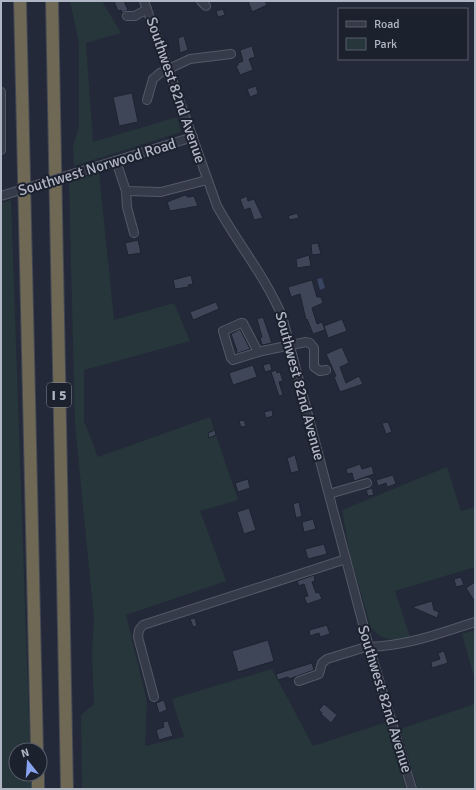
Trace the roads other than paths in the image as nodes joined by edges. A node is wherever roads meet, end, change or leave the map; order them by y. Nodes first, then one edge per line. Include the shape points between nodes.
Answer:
1 (20, 1) edge
2 (52, 1) edge
3 (146, 5) edge
4 (127, 16) dead end
5 (231, 54) dead end
6 (169, 70) junction
7 (1, 92) edge
8 (147, 100) dead end
9 (193, 137) junction
10 (1, 150) edge
11 (116, 161) junction
12 (207, 180) junction
13 (126, 191) junction
14 (1, 196) edge
15 (134, 234) dead end
16 (289, 345) junction
17 (258, 352) junction
18 (326, 370) dead end
19 (367, 483) dead end
20 (328, 494) junction
21 (346, 559) junction
22 (475, 622) edge
23 (369, 647) junction
24 (299, 682) dead end
25 (154, 696) dead end
26 (37, 742) edge
27 (67, 789) edge
28 (412, 789) edge

1 - 26 highway, I 5
2 - 27 highway, I 5
3 - 4 street via 135,16
3 - 6 street, Southwest 82nd Avenue
5 - 6 street via 190,59
6 - 8 street via 153,79
6 - 9 street, Southwest 82nd Avenue
7 - 10 street
9 - 11 street, Southwest Norwood Road
9 - 12 street, Southwest 82nd Avenue
11 - 13 street
11 - 14 street, Southwest Norwood Road, bridge
12 - 13 street via 161,192
12 - 16 street, Southwest 82nd Avenue via 216,206 229,229 268,285 282,316
13 - 15 street
16 - 17 street
16 - 18 street via 310,343 314,348 314,367 320,371
16 - 20 street, Southwest 82nd Avenue
17 - 17 street via 233,360 223,331 241,322
19 - 20 street
20 - 21 street, Southwest 82nd Avenue
21 - 23 street, Southwest 82nd Avenue
21 - 25 street via 143,625 138,637
22 - 23 street via 394,646
23 - 24 street via 327,659 322,663 319,674
23 - 28 street, Southwest 82nd Avenue

